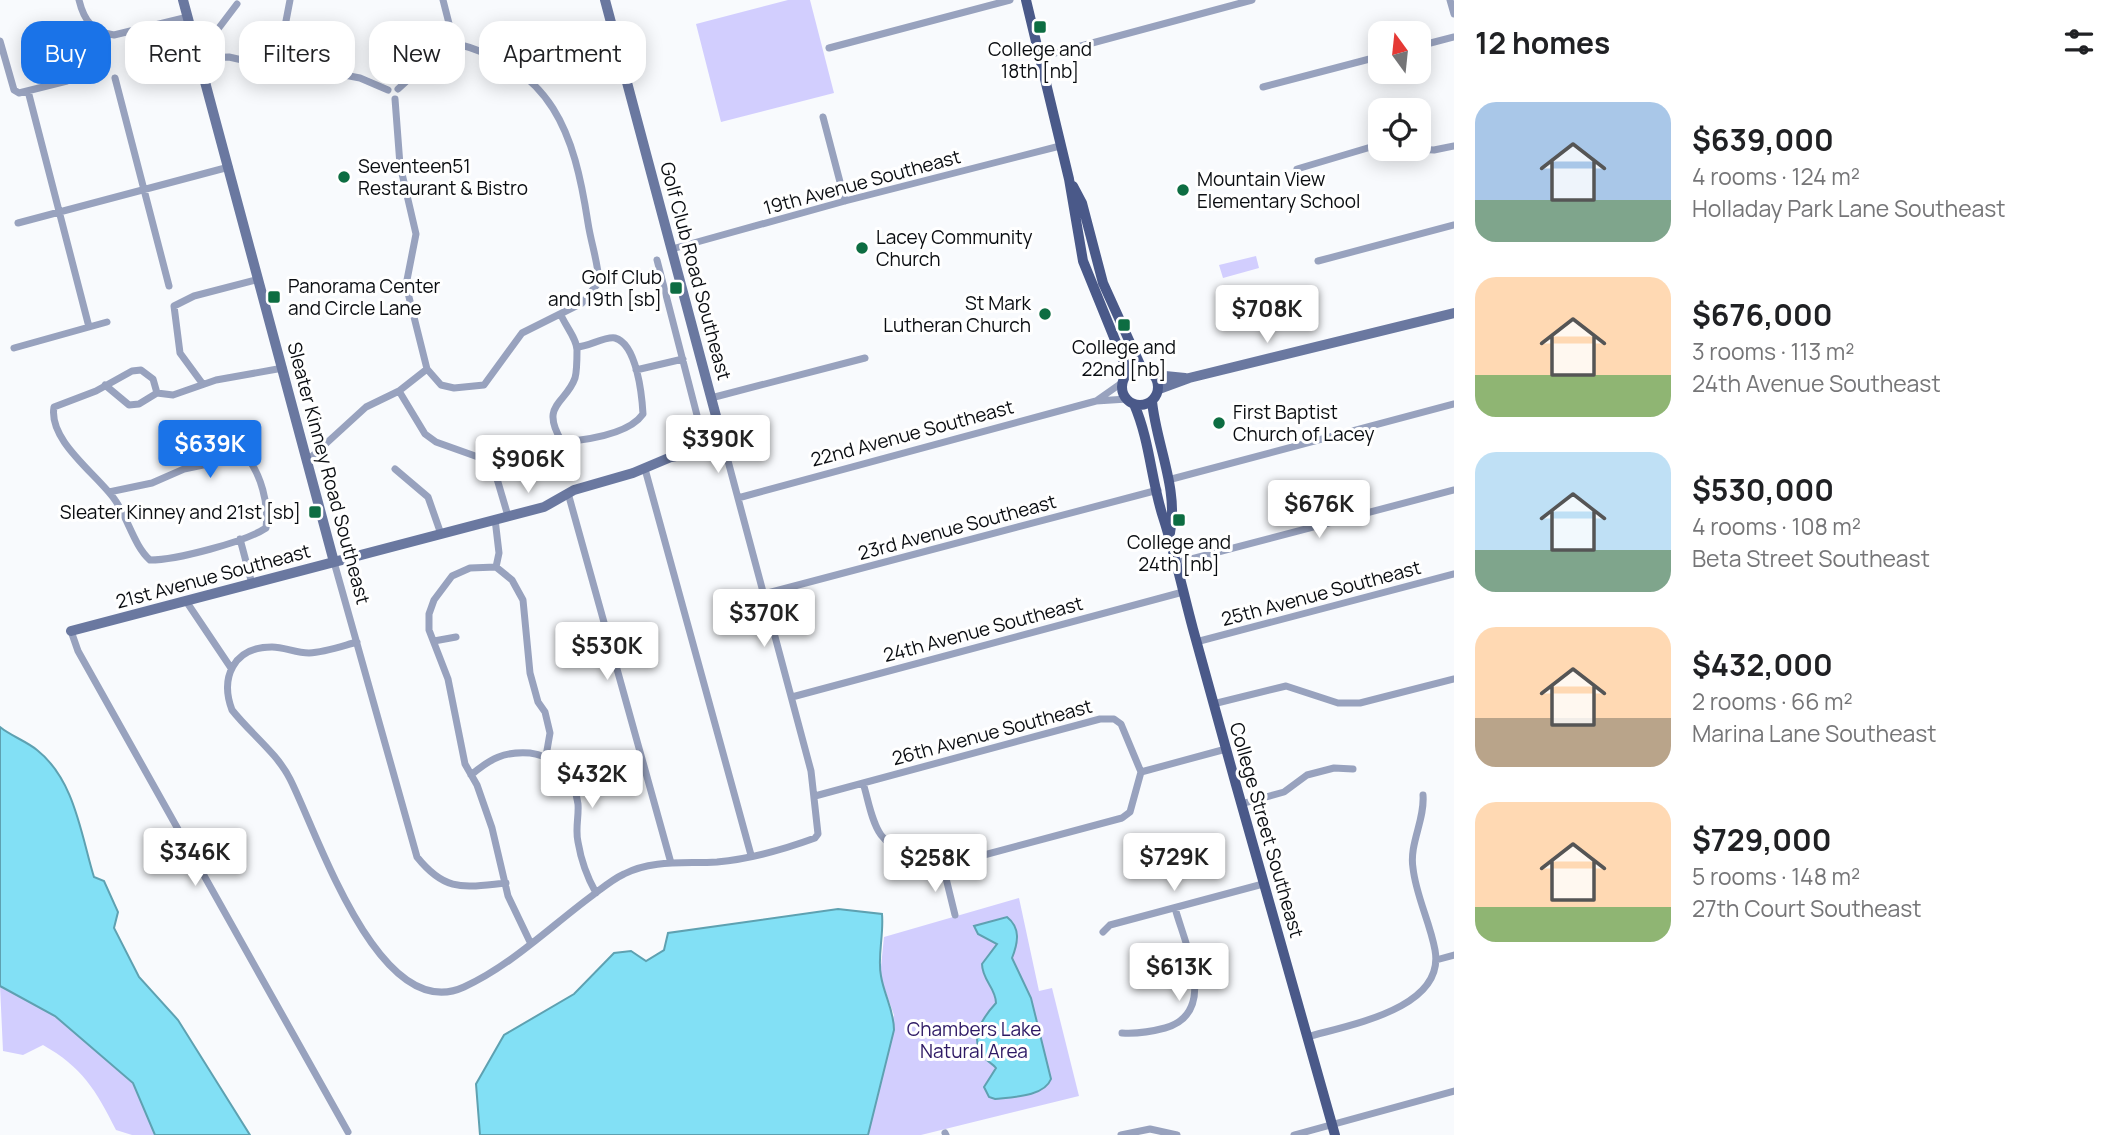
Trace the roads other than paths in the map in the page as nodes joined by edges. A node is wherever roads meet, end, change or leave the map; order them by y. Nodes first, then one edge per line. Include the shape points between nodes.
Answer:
1 (79, 0) edge
2 (183, 0) edge
3 (290, 0) edge
4 (443, 0) edge
5 (606, 0) edge
6 (1010, 0) edge
7 (1026, 0) edge
8 (1252, 0) edge
9 (1452, 1) edge
10 (237, 4) dead end
11 (1454, 14) edge
12 (188, 17) junction
13 (189, 21) edge
14 (224, 21) edge
15 (286, 21) edge
16 (448, 21) edge
17 (1454, 37) edge
18 (0, 41) edge
19 (1432, 43) edge
20 (465, 47) edge
21 (829, 48) dead end
22 (1040, 57) junction
23 (1368, 59) edge
24 (355, 77) edge
25 (114, 78) dead end
26 (55, 84) edge
27 (205, 84) edge
28 (403, 84) edge
29 (1263, 87) dead end
30 (398, 89) dead end
31 (388, 90) dead end
32 (28, 91) junction
33 (394, 99) dead end
34 (823, 117) dead end
35 (1060, 146) junction
36 (1454, 146) edge
37 (1368, 148) edge
38 (1431, 150) edge
39 (229, 167) junction
40 (1297, 169) dead end
41 (1069, 179) junction
42 (145, 189) junction
43 (845, 201) junction
44 (60, 212) junction
45 (18, 223) dead end
46 (1454, 225) edge
47 (672, 250) junction
48 (657, 260) dead end
49 (1318, 261) dead end
50 (259, 279) junction
51 (169, 286) dead end
52 (1454, 313) edge
53 (561, 314) junction
54 (107, 322) dead end
55 (89, 327) junction
56 (577, 347) junction
57 (13, 348) dead end
58 (865, 358) dead end
59 (683, 359) junction
60 (283, 368) junction
61 (427, 369) junction
62 (1142, 369) junction
63 (636, 370) junction
64 (1154, 375) junction
65 (1189, 378) junction
66 (1124, 379) junction
67 (202, 383) junction
68 (106, 385) junction
69 (1158, 390) junction
70 (399, 391) junction
71 (157, 393) junction
72 (711, 398) junction
73 (1096, 401) junction
74 (1152, 401) junction
75 (1131, 402) junction
76 (1454, 404) edge
77 (699, 422) dead end
78 (724, 446) junction
79 (308, 460) junction
80 (395, 469) dead end
81 (645, 469) junction
82 (1167, 480) junction
83 (1158, 490) junction
84 (1454, 490) edge
85 (108, 492) junction
86 (568, 493) junction
87 (738, 498) junction
88 (509, 516) junction
89 (495, 519) junction
90 (1170, 533) junction
91 (441, 534) junction
92 (240, 539) junction
93 (334, 562) junction
94 (1176, 563) junction
95 (496, 567) junction
96 (1454, 574) edge
97 (253, 584) junction
98 (1183, 592) junction
99 (764, 594) junction
100 (186, 601) junction
101 (71, 631) joint
102 (456, 637) dead end
103 (434, 641) junction
104 (357, 642) junction
105 (1196, 642) junction
106 (231, 668) junction
107 (1454, 679) edge
108 (792, 697) junction
109 (1213, 704) junction
110 (1226, 749) junction
111 (547, 756) junction
112 (1353, 769) dead end
113 (1141, 772) junction
114 (471, 775) junction
115 (863, 783) junction
116 (1423, 795) dead end
117 (815, 796) junction
118 (1241, 804) junction
119 (751, 855) junction
120 (671, 863) junction
121 (943, 866) junction
122 (506, 883) junction
123 (1263, 884) junction
124 (596, 893) junction
125 (1175, 908) junction
126 (955, 915) dead end
127 (1103, 932) dead end
128 (531, 944) junction
129 (1454, 955) edge
130 (1436, 960) junction
131 (1122, 1032) dead end
132 (1307, 1037) junction
133 (1454, 1091) edge
134 (1171, 1120) dead end
135 (1333, 1130) edge
136 (1167, 1131) junction
137 (348, 1132) dead end
138 (1121, 1135) edge
139 (1177, 1135) edge
140 (1294, 1135) edge

1 - 12 street via 93,29 114,35
2 - 12 street, Sleater Kinney Road Southeast
3 - 15 street
4 - 16 street
5 - 47 street, Golf Club Road Southeast
6 - 21 street
7 - 22 main road
8 - 22 street
9 - 11 street
10 - 14 street
12 - 13 street, Sleater Kinney Road Southeast
17 - 19 street
18 - 32 street via 11,86 19,93
20 - 53 street via 505,62 524,75 545,94 568,131 599,282 582,303
22 - 35 main road
23 - 29 street
24 - 31 street
25 - 42 street
26 - 32 street
27 - 39 street, Sleater Kinney Road Southeast
28 - 30 street
32 - 44 street
33 - 61 street via 400,165 416,234 406,285
34 - 43 street
35 - 41 main road
35 - 43 street, 19th Avenue Southeast
36 - 38 street
37 - 40 street
39 - 42 street
39 - 50 street, Sleater Kinney Road Southeast
41 - 62 main road via 1082,203 1103,283
41 - 66 main road via 1086,271 1124,362
42 - 44 street
42 - 51 street
43 - 47 street, 19th Avenue Southeast
44 - 45 street
44 - 55 street
46 - 49 street
47 - 72 street, Golf Club Road Southeast
48 - 59 street
50 - 60 street, Sleater Kinney Road Southeast
50 - 67 street via 178,302 173,311 180,353
52 - 65 street
53 - 56 street
53 - 61 street via 522,333 484,385 441,385
54 - 55 street
55 - 57 street
56 - 63 street via 616,338
56 - 63 street via 575,378 553,413 562,442 586,440 637,423 643,414
58 - 72 street
59 - 63 street
59 - 77 street
60 - 67 street
60 - 79 street, Sleater Kinney Road Southeast
61 - 70 street
62 - 64 main road
62 - 66 main road
64 - 65 street
64 - 69 main road
65 - 69 street
66 - 73 street, 22nd Avenue Southeast
66 - 75 main road
67 - 71 street via 173,395
68 - 71 street via 129,405
68 - 71 street via 132,370 141,370 153,379
68 - 85 street via 54,407 53,415 73,455
69 - 74 main road
70 - 79 street via 366,407
70 - 88 street via 425,434 492,462
72 - 78 street, Golf Club Road Southeast
73 - 75 street, 22nd Avenue Southeast
73 - 87 street, 22nd Avenue Southeast
74 - 75 main road
74 - 82 main road, College Street Southeast
75 - 83 main road, College Street Southeast via 1143,425
76 - 82 street
78 - 81 street, 21st Avenue Southeast via 671,457
78 - 87 street, Golf Club Road Southeast
79 - 93 street, Sleater Kinney Road Southeast
80 - 91 street via 428,497
81 - 86 street, 21st Avenue Southeast
81 - 119 street
82 - 90 main road, College Street Southeast via 1174,514
83 - 90 main road, College Street Southeast
83 - 99 street, 23rd Avenue Southeast
84 - 94 street
85 - 92 street via 150,560
85 - 92 street via 246,456 268,514 266,528
86 - 88 street, 21st Avenue Southeast via 553,503
86 - 120 street
87 - 99 street, Golf Club Road Southeast
88 - 89 street, 21st Avenue Southeast
89 - 91 street, 21st Avenue Southeast
89 - 95 street
90 - 94 main road, College Street Southeast
91 - 93 street, 21st Avenue Southeast
92 - 97 street
93 - 97 street, 21st Avenue Southeast
93 - 104 street, Sleater Kinney Road Southeast
94 - 98 main road, College Street Southeast
95 - 103 street via 462,570 443,586 429,614
95 - 111 street via 512,580 523,600 528,665 550,733
96 - 105 street, 25th Avenue Southeast
97 - 100 street, 21st Avenue Southeast
98 - 105 main road, College Street Southeast
98 - 108 street, 24th Avenue Southeast
99 - 108 street, Golf Club Road Southeast
100 - 101 street, 21st Avenue Southeast
100 - 106 street
101 - 137 street via 78,651
102 - 103 street
103 - 114 street
104 - 106 street via 310,653 260,648
104 - 122 street, Sleater Kinney Road Southeast via 417,857 444,884
105 - 109 main road, College Street Southeast
106 - 128 street via 226,684 232,710 289,776 353,911 386,962 407,983 434,994 450,992
107 - 109 street via 1360,704 1338,703 1286,686
108 - 117 street, Golf Club Road Southeast
109 - 110 main road, College Street Southeast
110 - 113 street
110 - 118 main road, College Street Southeast
111 - 114 street via 507,753
111 - 124 street via 576,793 578,841 585,873
112 - 118 street via 1307,775 1284,792
113 - 115 street, 26th Avenue Southeast via 1121,724 1108,719
113 - 121 street via 1130,812 1122,818
114 - 122 street via 492,828
115 - 117 street, 26th Avenue Southeast
115 - 121 street via 881,835 913,855
116 - 130 street via 1412,866
117 - 119 street, Golf Club Road Southeast via 815,838
118 - 123 main road, College Street Southeast
119 - 120 street
120 - 124 street via 622,874
121 - 126 street
122 - 128 street
123 - 125 street
123 - 132 main road, College Street Southeast
124 - 128 street
125 - 127 street via 1110,925
125 - 131 street via 1196,988 1190,1013 1178,1024 1142,1034
129 - 130 street
130 - 132 street via 1427,988 1410,999 1378,1017
132 - 135 main road, College Street Southeast
133 - 135 street
134 - 136 street
135 - 140 street
136 - 138 street
136 - 139 street

